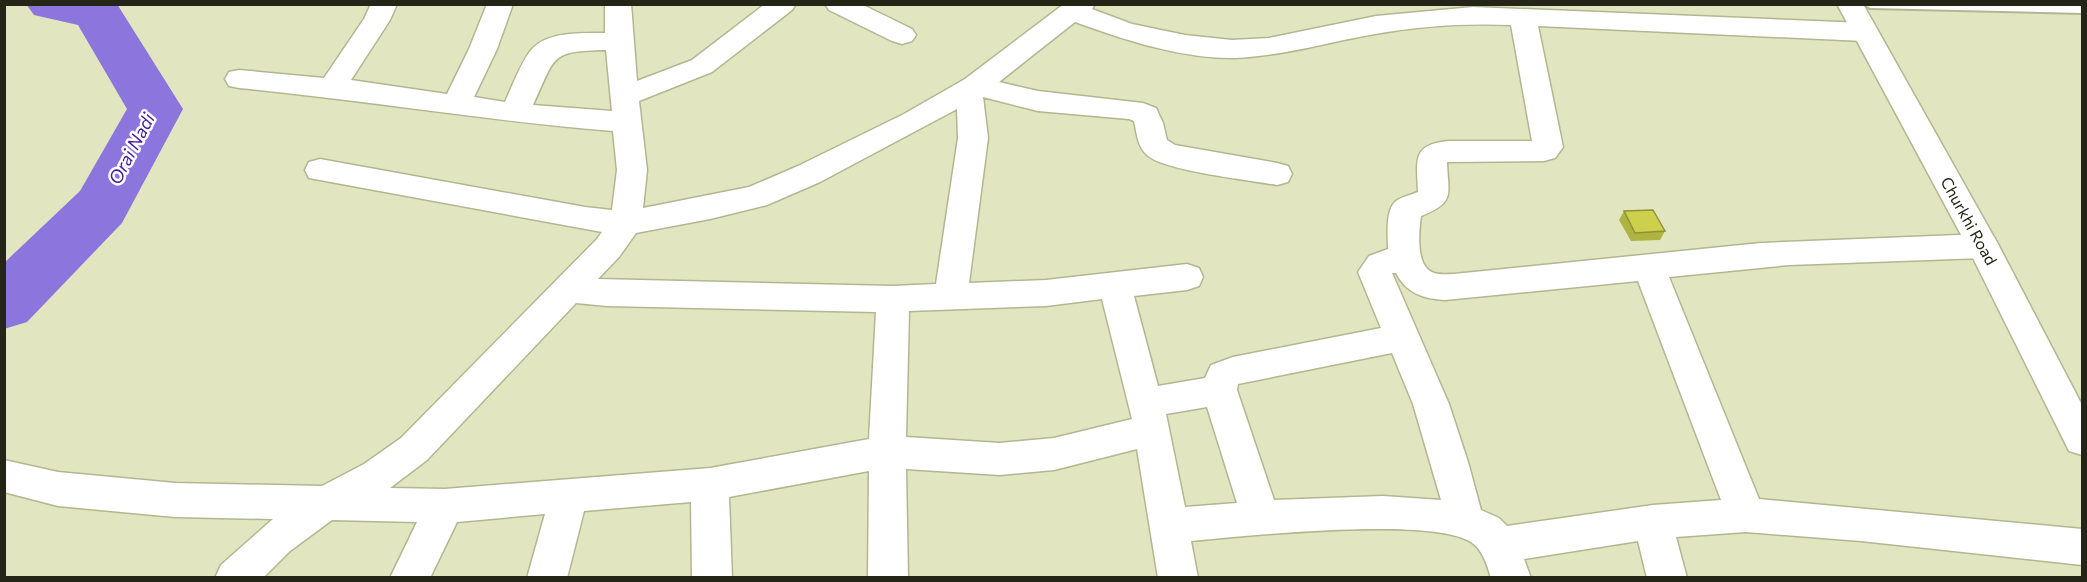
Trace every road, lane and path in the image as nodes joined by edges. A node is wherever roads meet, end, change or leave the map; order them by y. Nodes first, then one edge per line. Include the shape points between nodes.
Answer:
1 (384, 4) edge
2 (500, 4) edge
3 (618, 4) edge
4 (783, 4) edge
5 (1850, 4) edge
6 (849, 6) edge
7 (1078, 8) edge
8 (2082, 9) edge
9 (1557, 11) edge
10 (1375, 15) edge
11 (1523, 17) junction
12 (1867, 18) edge
13 (902, 35) dead end
14 (618, 41) junction
15 (239, 79) dead end
16 (332, 88) junction
17 (971, 88) junction
18 (456, 105) junction
19 (627, 109) junction
20 (514, 113) junction
21 (320, 170) dead end
22 (1277, 174) dead end
23 (626, 223) junction
24 (1983, 246) junction
25 (1405, 261) junction
26 (1649, 267) junction
27 (1187, 277) dead end
28 (1116, 286) junction
29 (569, 289) junction
30 (951, 297) junction
31 (893, 299) junction
32 (1403, 338) junction
33 (1219, 390) junction
34 (1149, 416) junction
35 (2082, 440) edge
36 (887, 452) junction
37 (4, 476) edge
38 (710, 484) junction
39 (570, 494) junction
40 (326, 503) junction
41 (446, 506) junction
42 (1746, 515) junction
43 (1261, 518) junction
44 (1464, 519) junction
45 (1653, 522) junction
46 (1169, 525) junction
47 (2082, 547) edge
48 (1504, 561) edge
49 (235, 578) edge
50 (410, 578) edge
51 (547, 578) edge
52 (712, 578) edge
53 (888, 578) edge
54 (1178, 578) edge
55 (1667, 578) edge

1 - 16 street
2 - 18 street
3 - 14 street
4 - 19 street via 702,66
5 - 12 street, Churkhi Road
6 - 13 street
7 - 10 street via 1125,31 1232,49 1269,47
7 - 17 street
8 - 12 lane
9 - 11 street
9 - 12 street
10 - 11 street
11 - 25 street via 1548,147 1535,152 1449,151 1432,156 1432,196 1407,209 1405,216
12 - 24 street, Churkhi Road
14 - 19 street
14 - 20 street via 550,48 543,54
15 - 16 street
16 - 18 street
17 - 22 street via 1133,110 1146,115 1152,144 1158,151
17 - 23 street via 914,121 756,197
17 - 30 street via 973,138
18 - 20 street
19 - 20 street
19 - 23 street via 632,170
21 - 23 street via 537,211
23 - 29 street
24 - 26 street via 1835,250
24 - 35 street, Churkhi Road
25 - 26 street via 1411,274 1433,286 1530,281
25 - 32 street via 1384,261 1374,272
26 - 42 street
27 - 28 street
28 - 30 street
28 - 34 street
29 - 31 street via 619,294
29 - 40 street via 414,449 377,476
30 - 31 street
31 - 36 street
32 - 33 street via 1233,370 1223,375
32 - 44 street via 1431,405
33 - 34 street
33 - 43 street
34 - 36 street via 1093,446 1054,454 1000,459
34 - 46 street
36 - 38 street
36 - 53 street
37 - 40 street via 104,495
38 - 39 street
38 - 52 street
39 - 41 street
39 - 51 street
40 - 41 street
40 - 49 street via 276,539
41 - 50 street
42 - 45 street
42 - 47 street
43 - 44 street via 1432,514
43 - 46 street
44 - 48 street via 1485,529
45 - 48 street
45 - 55 street
46 - 54 street

